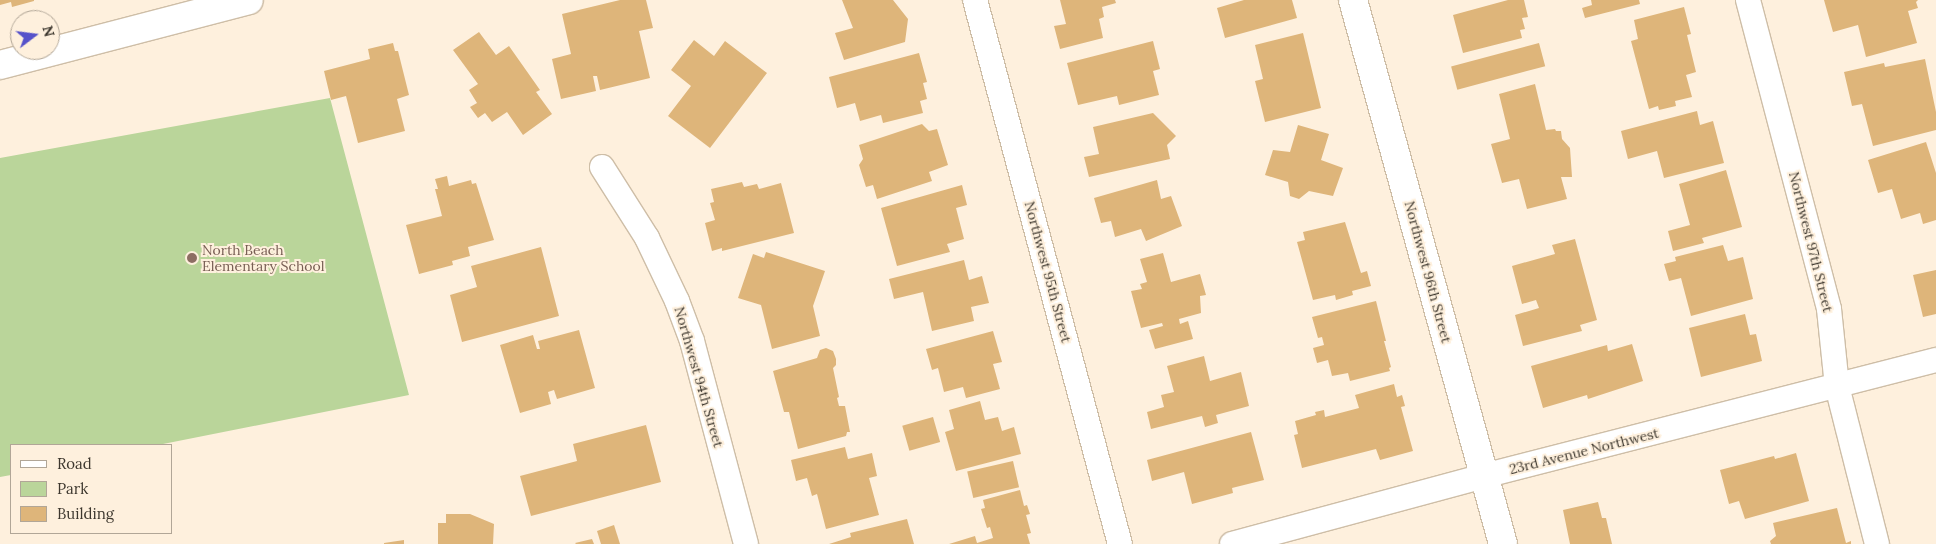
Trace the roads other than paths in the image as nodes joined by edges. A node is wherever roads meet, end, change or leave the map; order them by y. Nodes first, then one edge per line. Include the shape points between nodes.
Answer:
1 (248, 0) edge
2 (975, 0) edge
3 (1353, 0) edge
4 (1748, 0) edge
5 (0, 65) edge
6 (602, 167) dead end
7 (1936, 360) edge
8 (1837, 386) junction
9 (1484, 476) junction
10 (746, 544) edge
11 (1120, 544) edge
12 (1232, 544) edge
13 (1503, 544) edge
14 (1877, 544) edge

1 - 5 street
2 - 11 street, Northwest 95th Street
3 - 9 street, Northwest 96th Street
4 - 8 street, Northwest 97th Street via 1829,309
6 - 10 street, Northwest 94th Street via 647,238 677,301 692,341
7 - 8 street, 23rd Avenue Northwest
8 - 9 street, 23rd Avenue Northwest
8 - 14 street, Northwest 97th Street
9 - 12 street, 23rd Avenue Northwest
9 - 13 street, Northwest 96th Street

